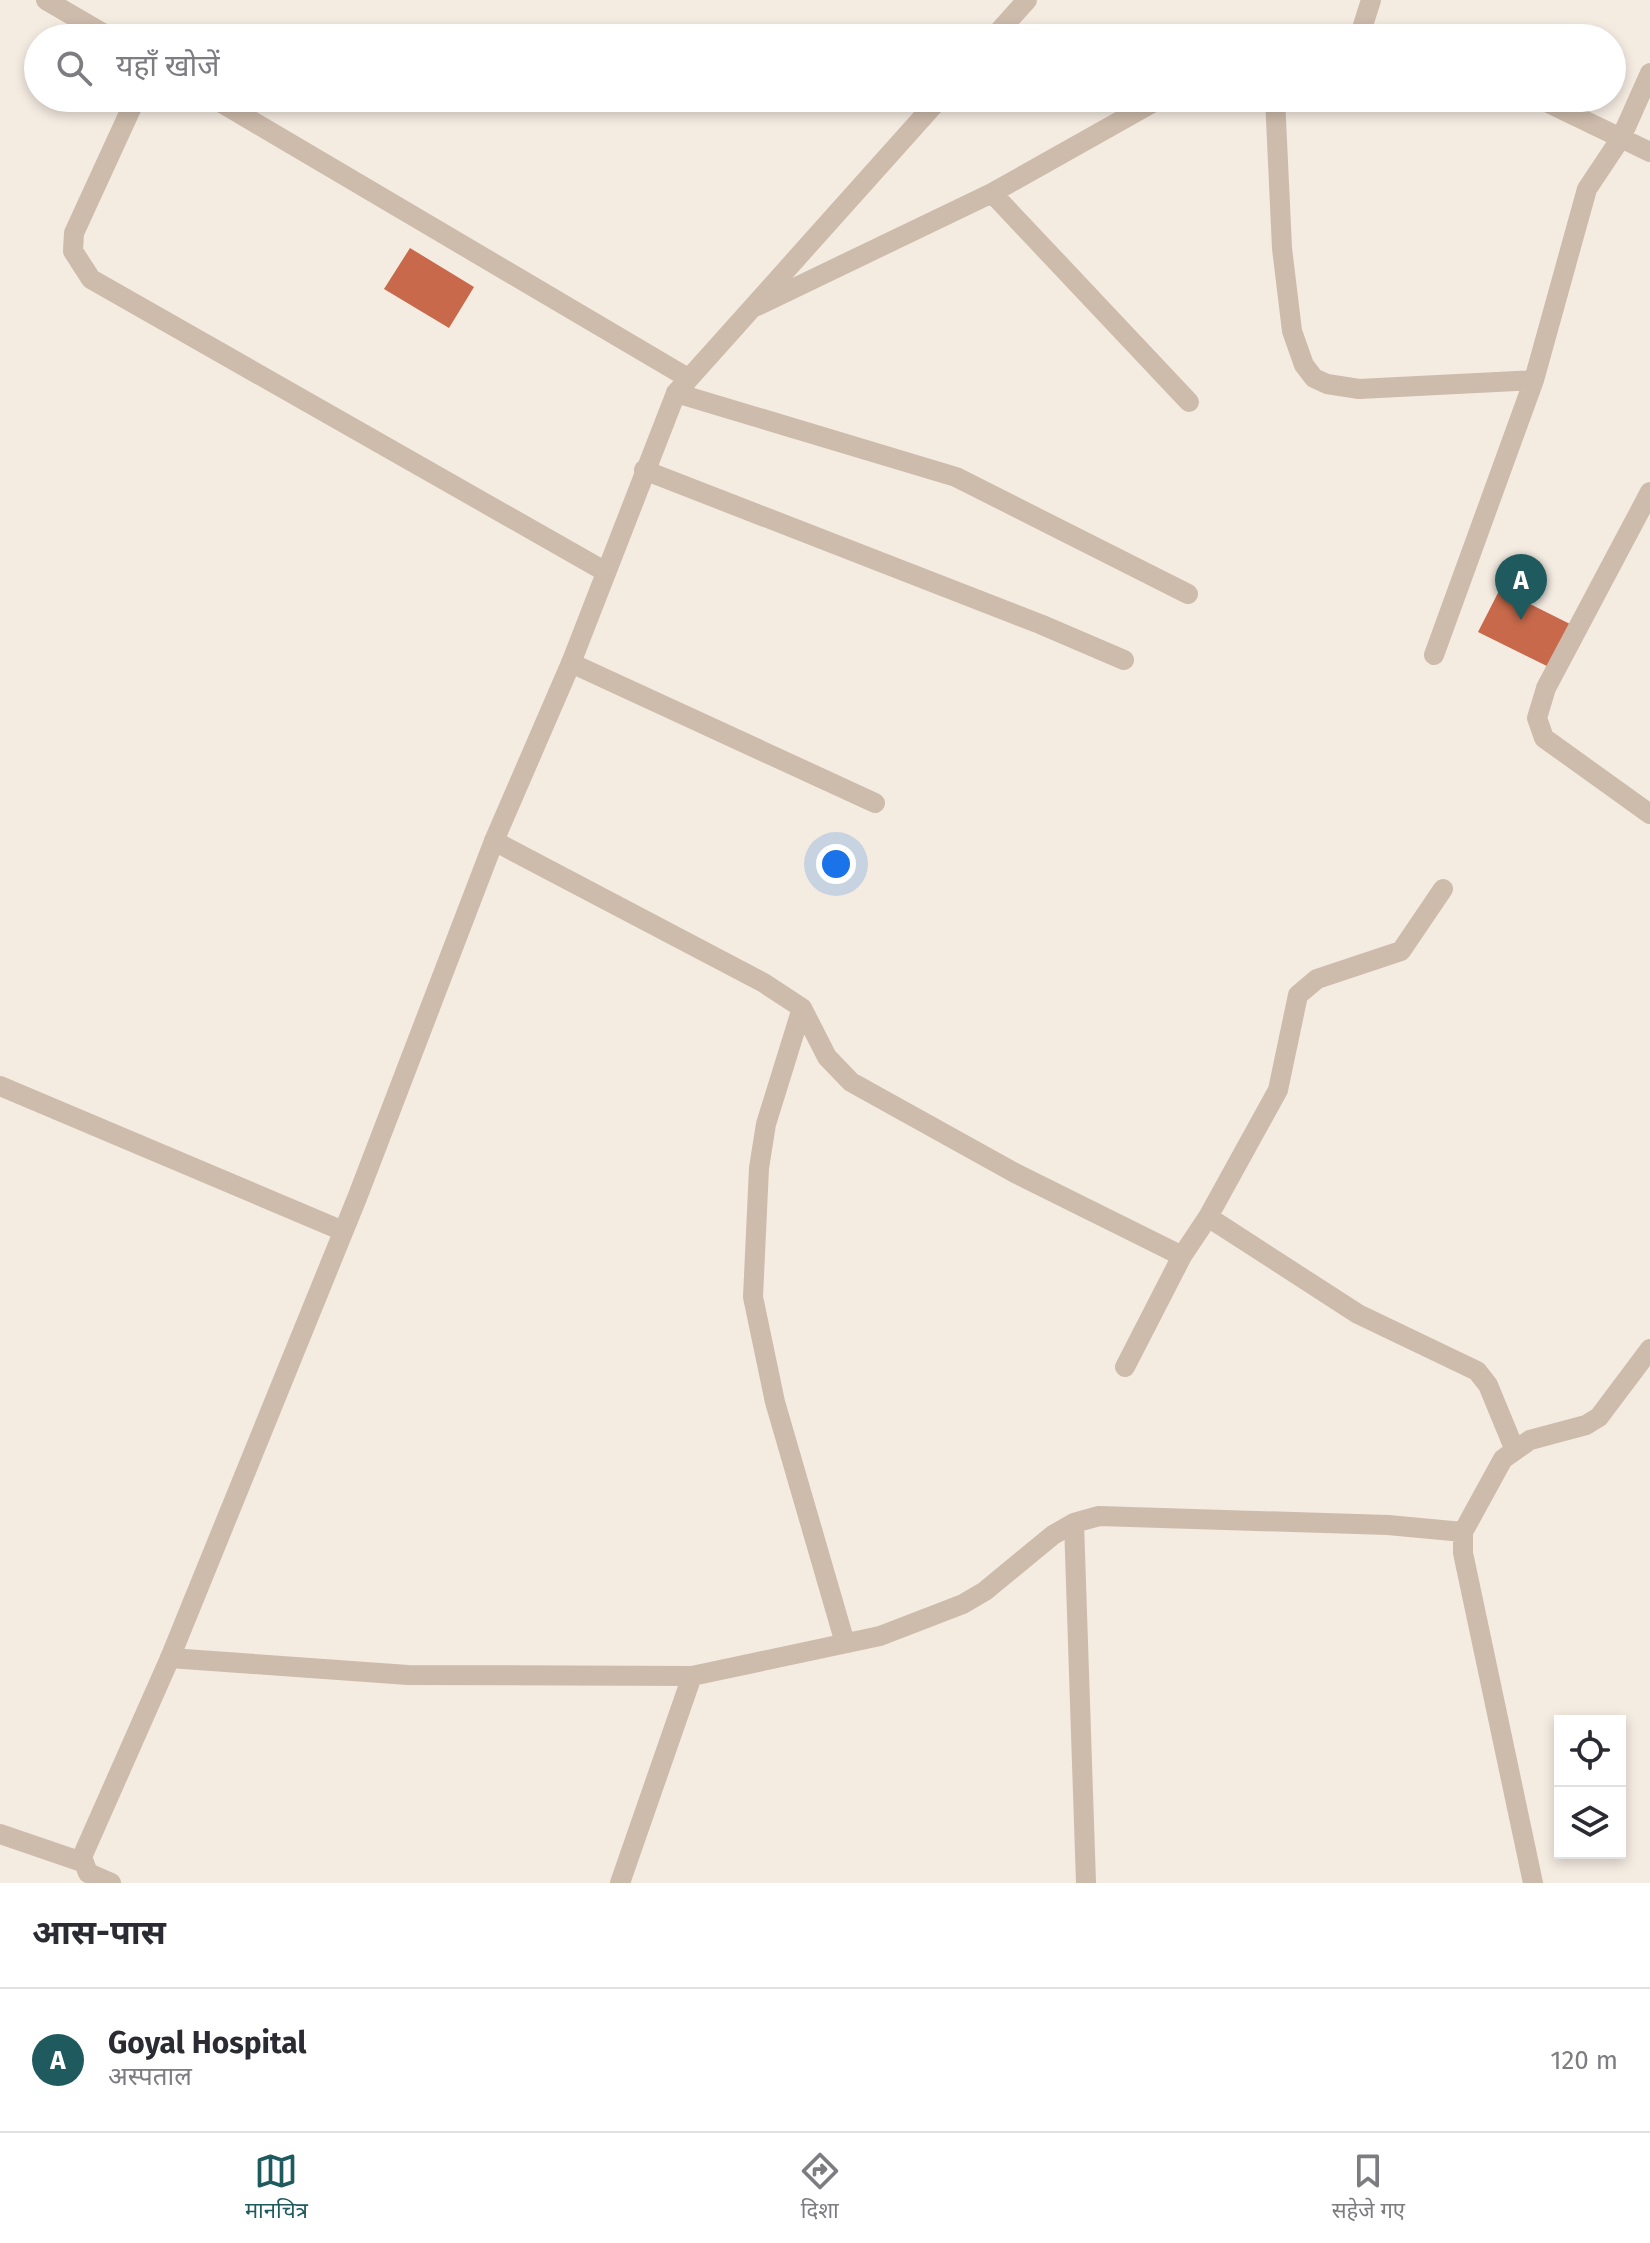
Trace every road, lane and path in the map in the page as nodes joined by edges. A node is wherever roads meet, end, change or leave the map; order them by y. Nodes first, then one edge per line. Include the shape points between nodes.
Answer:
1 (46, 0) edge
2 (1027, 0) edge
3 (1371, 0) edge
4 (87, 24) edge
5 (1006, 24) edge
6 (1363, 24) edge
7 (1650, 73) edge
8 (130, 112) edge
9 (236, 112) edge
10 (928, 112) edge
11 (1136, 112) edge
12 (1276, 112) edge
13 (1567, 112) edge
14 (1621, 138) junction
15 (1650, 152) edge
16 (992, 193) junction
17 (757, 306) junction
18 (1534, 380) junction
19 (682, 386) junction
20 (1189, 402) dead end
21 (644, 470) junction
22 (1650, 492) edge
23 (606, 572) junction
24 (1188, 594) dead end
25 (1434, 655) dead end
26 (1124, 660) dead end
27 (571, 663) junction
28 (875, 803) dead end
29 (1650, 814) edge
30 (494, 841) junction
31 (1443, 889) dead end
32 (802, 1008) junction
33 (0, 1086) edge
34 (1208, 1217) junction
35 (343, 1231) junction
36 (1182, 1256) junction
37 (1650, 1349) edge
38 (1125, 1367) dead end
39 (1514, 1448) junction
40 (1074, 1523) junction
41 (1463, 1532) junction
42 (845, 1643) junction
43 (170, 1658) junction
44 (692, 1676) junction
45 (0, 1834) edge
46 (82, 1862) junction
47 (111, 1883) edge
48 (620, 1883) edge
49 (1086, 1883) edge
50 (1533, 1883) edge

1 - 4 street
2 - 5 street
3 - 6 street
7 - 14 street
8 - 23 street via 74,233 73,251 91,279
9 - 19 street
10 - 17 street
11 - 16 street
12 - 18 street via 1292,331 1314,378 1359,389
13 - 14 street
14 - 15 street
14 - 18 street via 1587,189
16 - 17 street
16 - 20 street
17 - 19 street
18 - 25 street
19 - 21 street
19 - 24 street via 956,477
21 - 23 street
21 - 26 street
22 - 29 street via 1546,688 1537,718 1544,738
23 - 27 street
27 - 28 street
27 - 30 street
30 - 32 street
30 - 35 street
31 - 34 street via 1401,951 1317,979 1298,995 1278,1090
32 - 36 street via 827,1057 851,1082 1015,1173
32 - 42 street via 766,1124 753,1297 775,1402
33 - 35 street
34 - 36 street
34 - 39 street via 1387,1331 1477,1371
35 - 43 street
36 - 38 street
37 - 39 street via 1599,1417
39 - 41 street
40 - 41 street via 1099,1516
40 - 42 street via 963,1604 880,1636
40 - 49 street
41 - 50 street via 1463,1553
42 - 44 street
43 - 44 street via 408,1675
43 - 46 street
44 - 48 street
45 - 46 street
46 - 47 street via 88,1873

